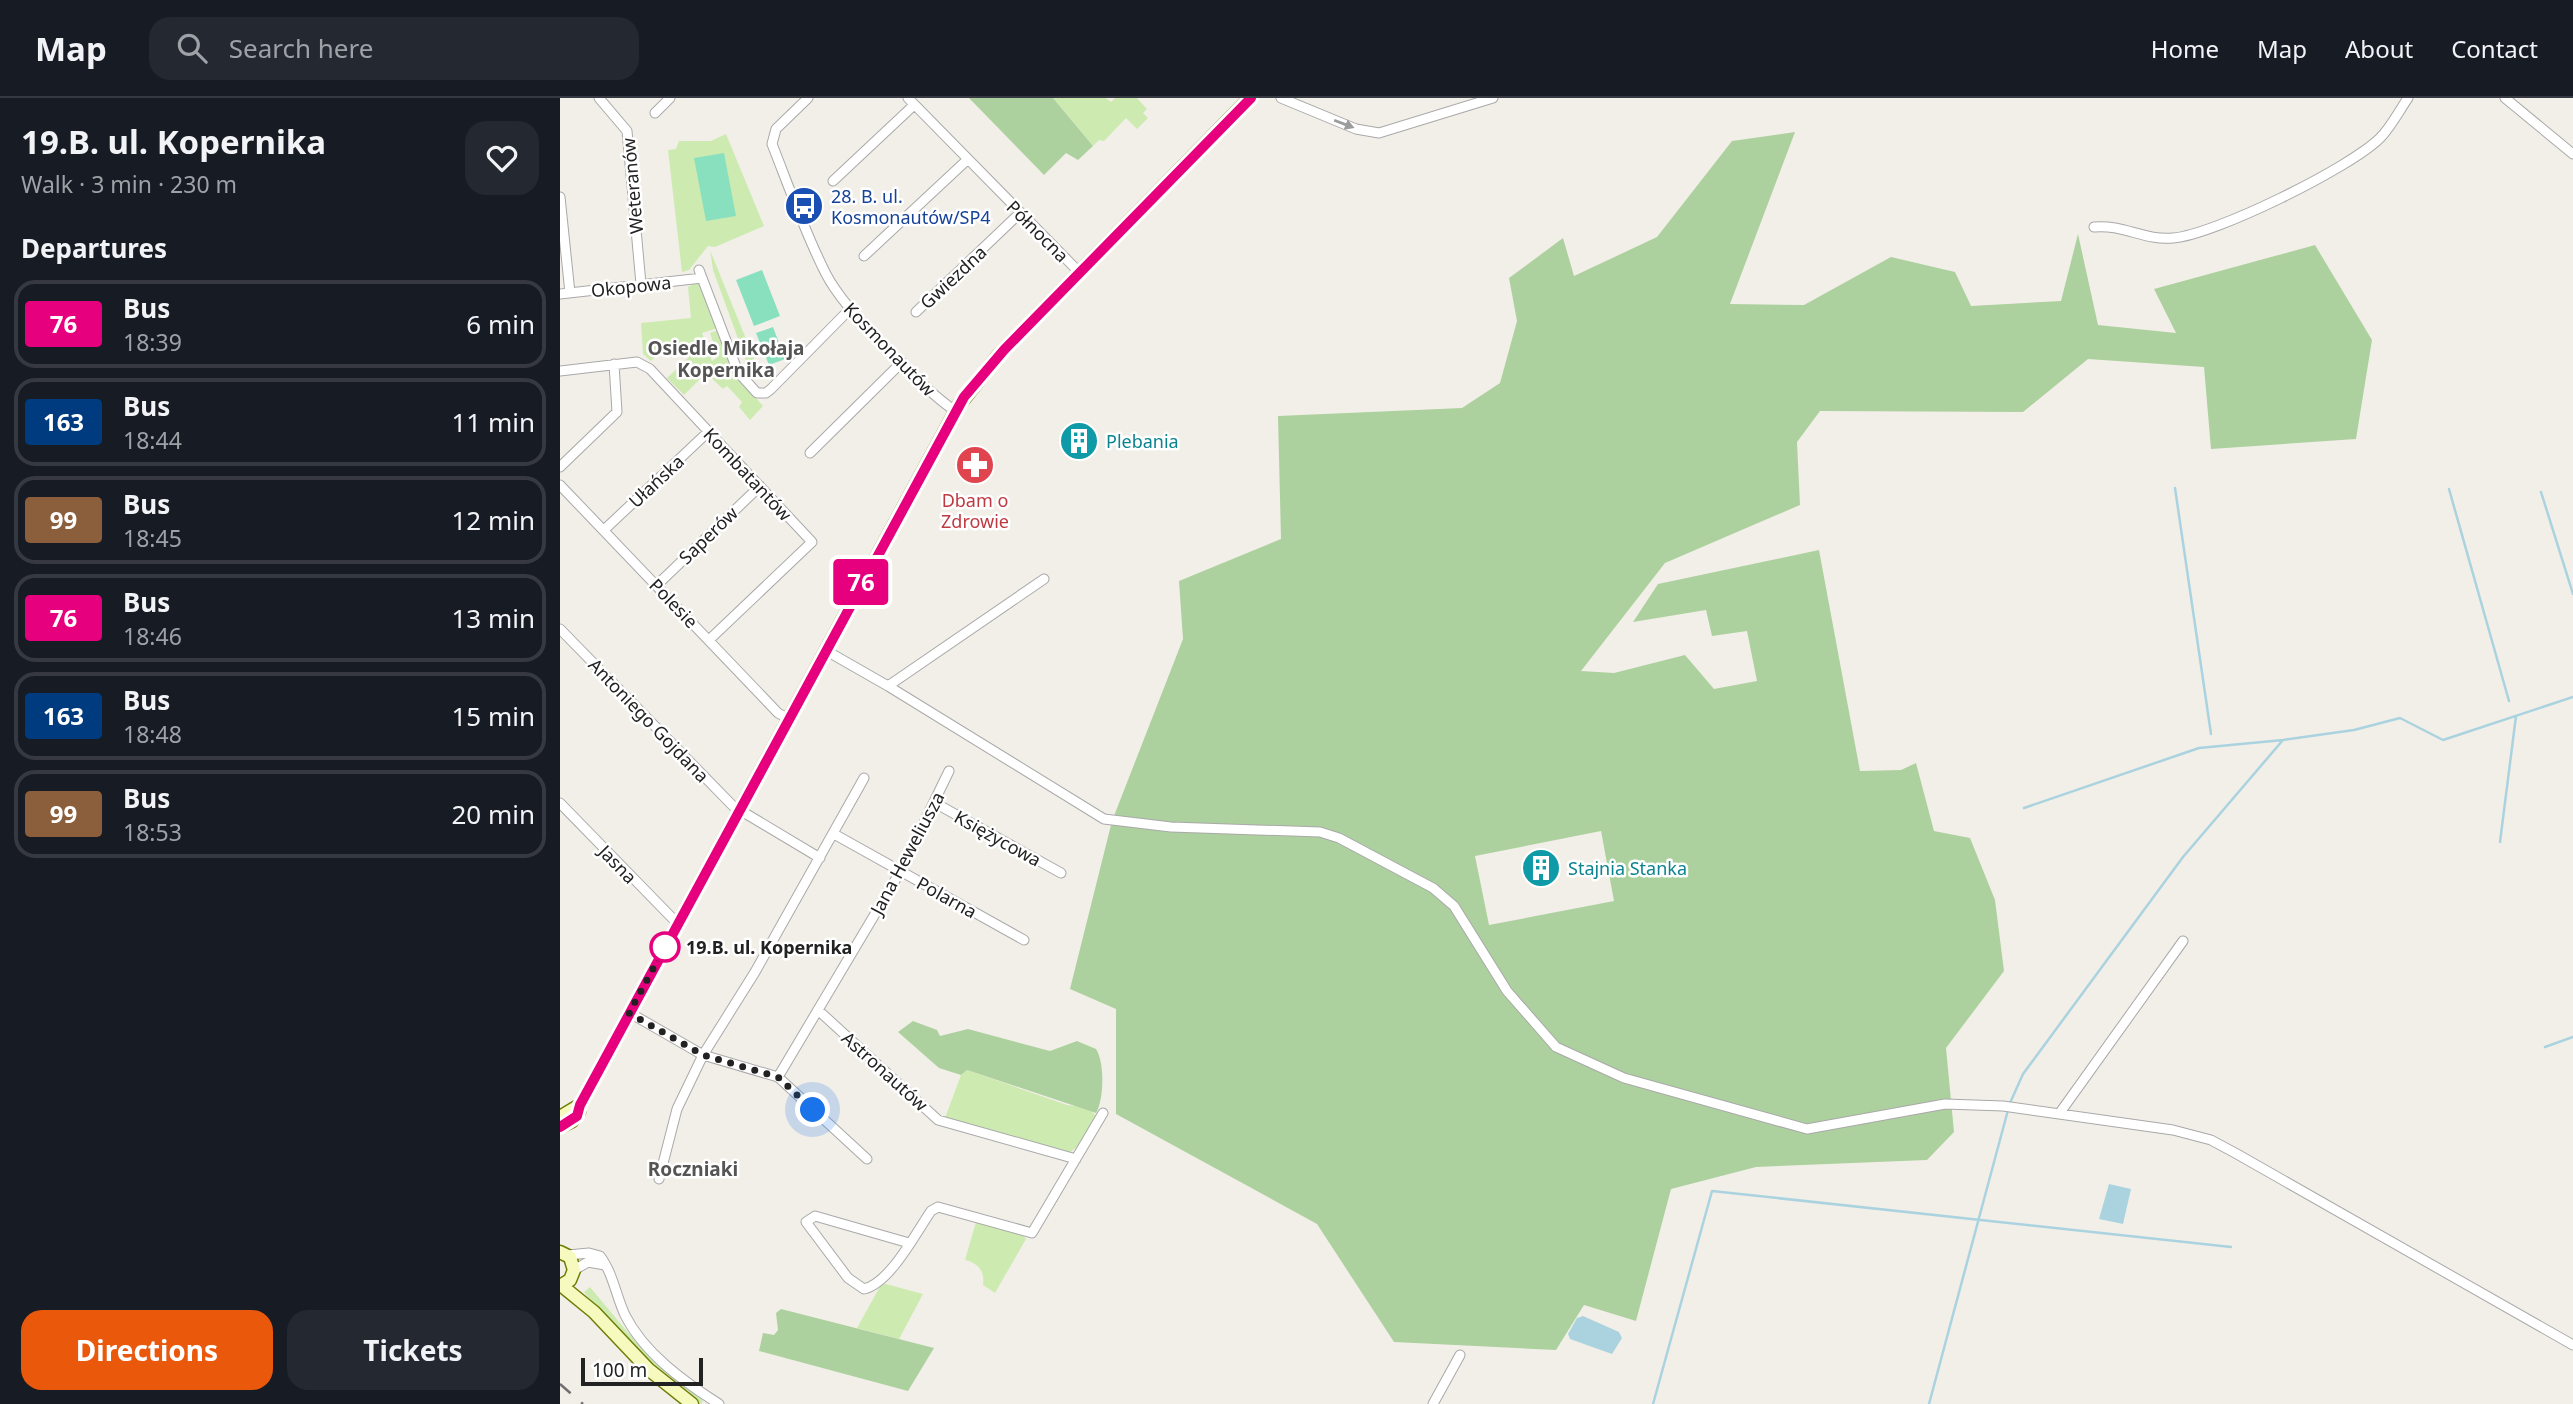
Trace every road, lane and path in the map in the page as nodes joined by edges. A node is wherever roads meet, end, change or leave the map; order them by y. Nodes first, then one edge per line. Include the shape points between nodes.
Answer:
1 (599, 98) edge
2 (670, 98) edge
3 (808, 98) edge
4 (1251, 98) edge
5 (1281, 98) edge
6 (1493, 98) edge
7 (2408, 98) edge
8 (2505, 98) edge
9 (911, 101) edge
10 (655, 113) dead end
11 (2573, 154) edge
12 (967, 160) junction
13 (833, 181) dead end
14 (560, 197) edge
15 (1020, 214) junction
16 (2094, 227) dead end
17 (864, 256) dead end
18 (1080, 273) junction
19 (641, 284) junction
20 (565, 293) edge
21 (850, 309) junction
22 (916, 312) dead end
23 (902, 362) junction
24 (614, 364) junction
25 (560, 371) edge
26 (955, 411) junction
27 (708, 432) junction
28 (810, 453) dead end
29 (560, 467) edge
30 (560, 485) edge
31 (760, 486) junction
32 (604, 530) junction
33 (1044, 579) dead end
34 (656, 585) junction
35 (560, 629) edge
36 (709, 640) junction
37 (825, 650) junction
38 (888, 686) junction
39 (789, 719) junction
40 (949, 771) dead end
41 (864, 778) dead end
42 (560, 803) edge
43 (935, 803) junction
44 (739, 810) junction
45 (834, 834) junction
46 (820, 858) junction
47 (900, 872) junction
48 (1061, 873) dead end
49 (677, 924) junction
50 (1024, 940) dead end
51 (2183, 940) dead end
52 (818, 1010) junction
53 (629, 1013) junction
54 (703, 1055) junction
55 (778, 1077) junction
56 (580, 1105) junction
57 (1103, 1112) dead end
58 (2059, 1114) junction
59 (560, 1117) edge
60 (560, 1127) edge
61 (867, 1159) dead end
62 (1076, 1159) junction
63 (659, 1179) dead end
64 (909, 1243) junction
65 (562, 1250) edge
66 (606, 1265) junction
67 (567, 1280) edge
68 (2573, 1345) edge
69 (1460, 1354) dead end
70 (692, 1404) edge
71 (719, 1404) edge
72 (1433, 1404) edge

1 - 19 street, Weteranów via 627,131
2 - 10 street
3 - 21 street, Kosmonautów via 776,129 772,145 826,274
4 - 18 street
5 -> 6 street via 1379,133
7 - 16 street via 2380,138 2339,167 2197,235 2154,238 2121,227
8 - 11 street
9 - 12 street, Północna
9 - 13 street
12 - 15 street, Północna
12 - 17 street
14 - 20 street
15 - 18 street, Północna
15 - 22 street, Gwiezdna
18 - 26 street via 985,371
19 - 20 street, Okopowa
19 - 21 street, Okopowa via 700,274 738,372 761,394
21 - 23 street, Kosmonautów
23 - 26 street, Kosmonautów
23 - 28 street
24 - 25 street, Kombatantów
24 - 27 street, Kombatantów via 636,362 650,369
24 - 29 street via 617,412
26 - 37 street
27 - 31 street, Kombatantów
27 - 32 street, Ułańska
30 - 32 street, Polesie
31 - 34 street, Saperów
31 - 36 street, Kombatantów via 812,542
32 - 34 street, Polesie
33 - 38 street
34 - 36 street, Polesie
35 - 44 street, Antoniego Gojdana
36 - 39 street, Polesie
37 - 38 street
37 - 39 street
38 - 58 street via 1104,819 1171,827 1320,832 1433,888 1454,906 1507,991 1556,1048 1624,1078 1807,1129 1945,1104
39 - 44 street
40 - 43 street, Jana Heweliusza
41 - 45 street
42 - 49 street, Jasna
43 - 47 street, Jana Heweliusza
43 - 48 street, Księżycowa
44 - 46 street
44 - 49 street
45 - 46 street
45 - 47 street, Polarna
46 - 54 street
47 - 50 street, Polarna
47 - 52 street, Jana Heweliusza
49 - 53 street
51 - 58 street
52 - 55 street, Jana Heweliusza
52 - 62 street, Astronautów via 939,1120
53 - 54 street
53 - 56 street
54 - 55 street
54 - 63 street via 677,1109
55 - 61 street
56 - 59 street
56 - 60 street via 577,1116
57 - 62 street
58 - 68 street via 2211,1140
62 - 64 street via 1032,1233 938,1207
64 - 64 street via 890,1270 863,1289 848,1278 806,1222 814,1216
65 - 66 street via 595,1254
65 - 67 street
66 - 67 street via 588,1262
66 - 71 street via 624,1313 639,1337 684,1380
67 - 70 street via 638,1360
69 - 72 street

